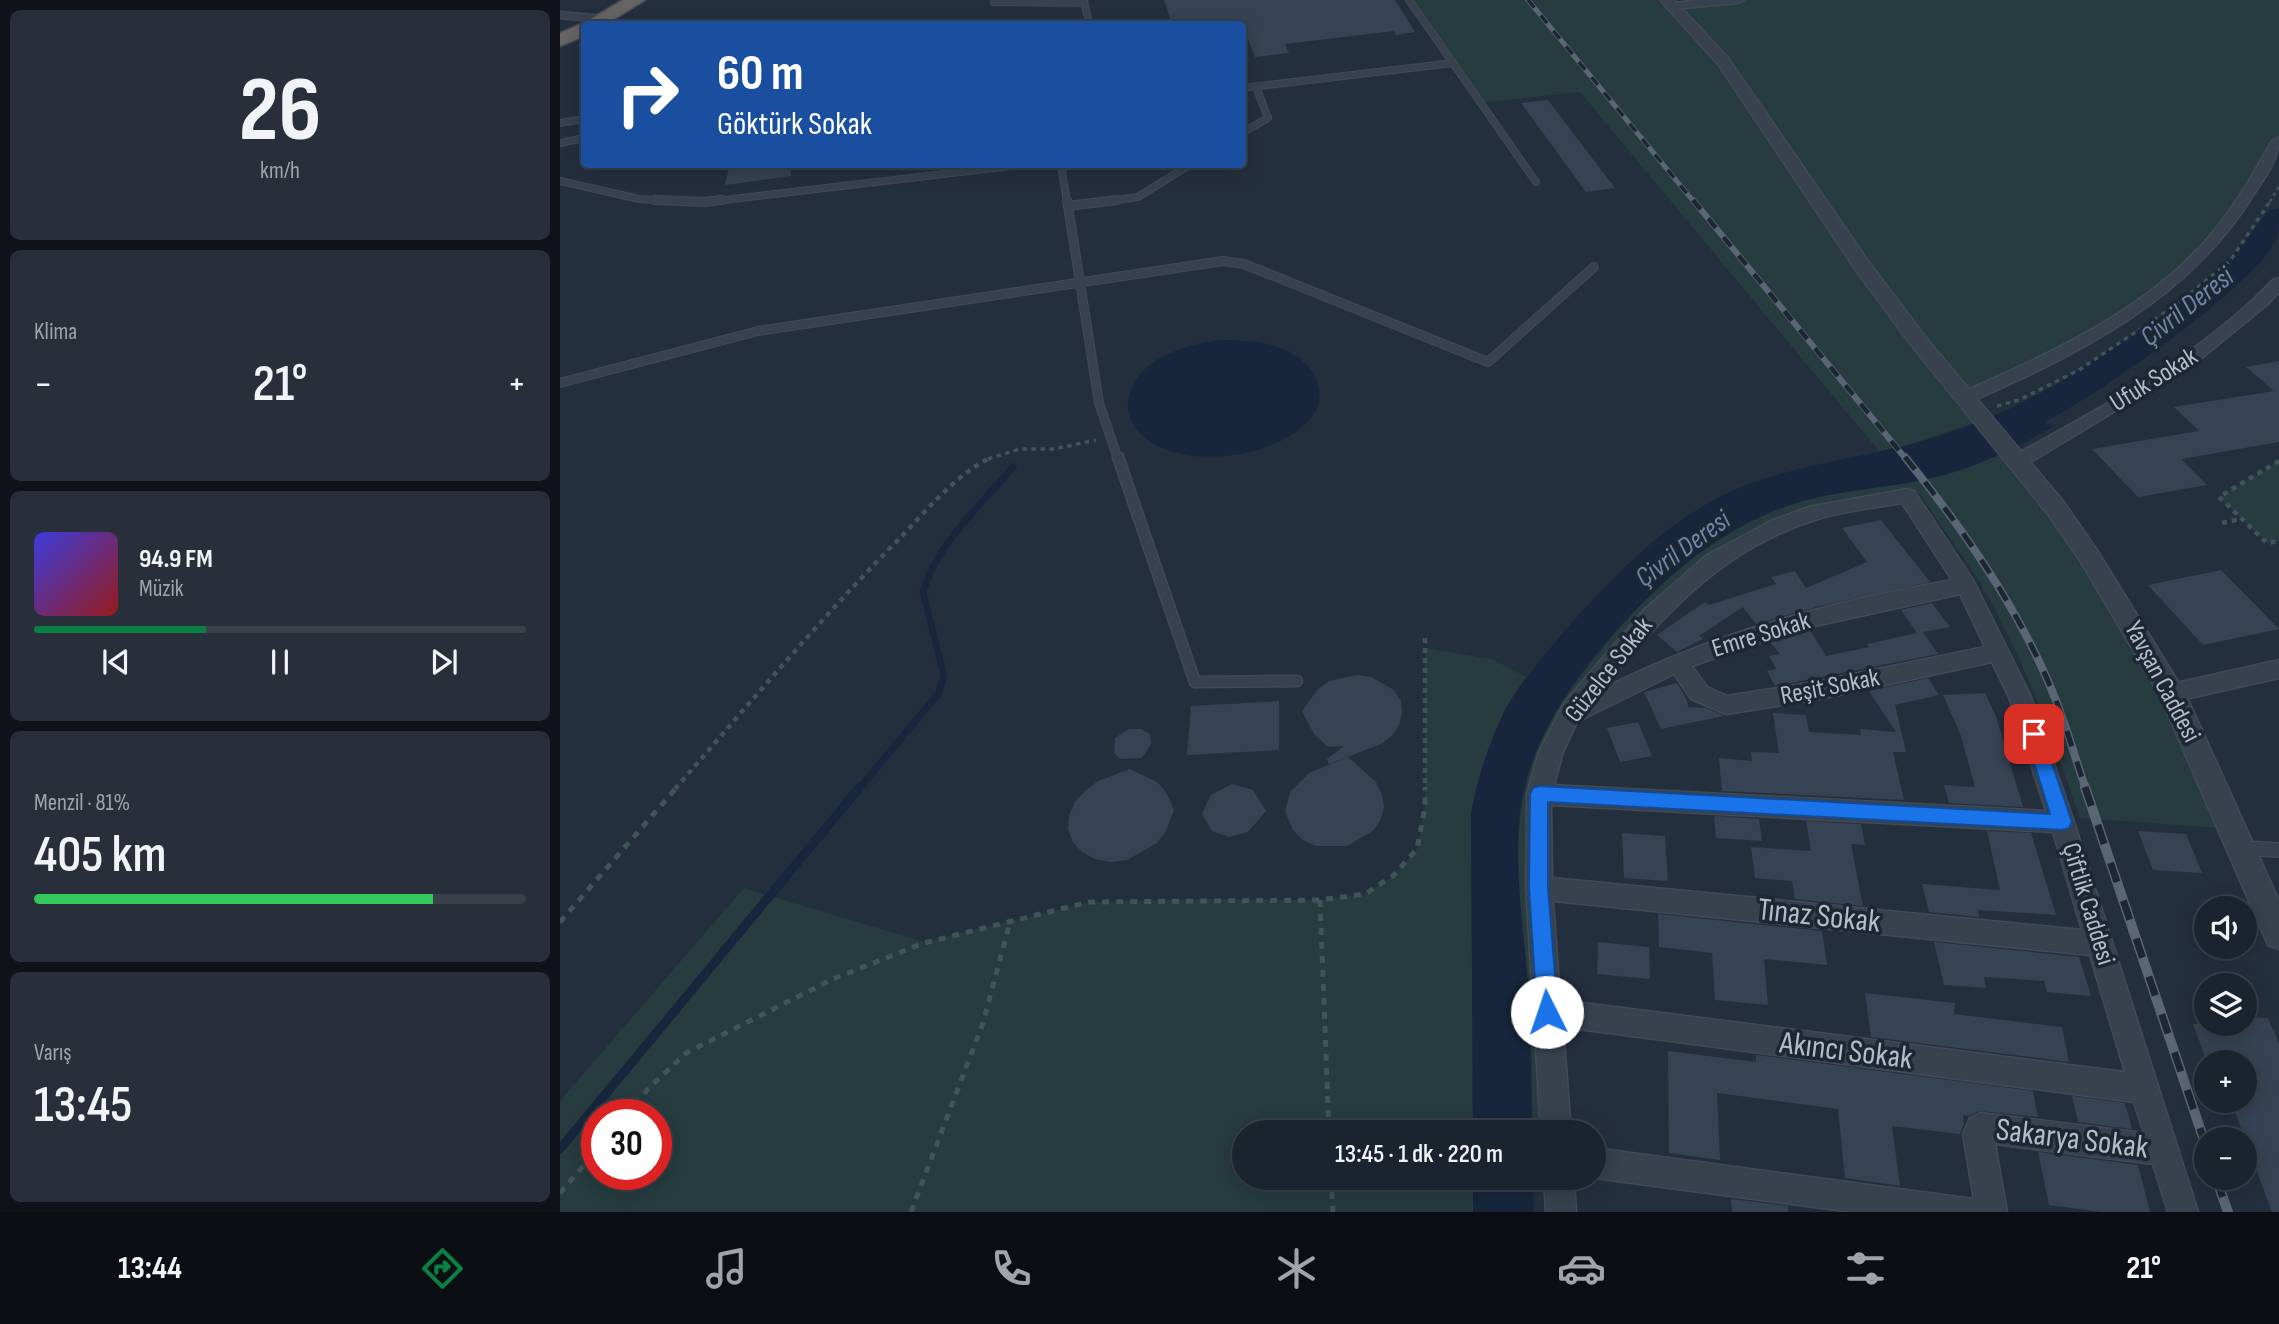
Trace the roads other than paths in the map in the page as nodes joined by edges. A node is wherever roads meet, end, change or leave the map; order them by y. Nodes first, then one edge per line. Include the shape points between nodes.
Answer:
1 (636, 0) edge
2 (648, 0) edge
3 (1409, 0) edge
4 (1656, 0) edge
5 (1738, 0) edge
6 (1084, 1) edge
7 (994, 3) edge
8 (1670, 3) edge
9 (560, 15) edge
10 (591, 21) edge
11 (604, 21) edge
12 (605, 21) edge
13 (1088, 21) edge
14 (581, 30) edge
15 (581, 36) edge
16 (560, 40) edge
17 (560, 46) edge
18 (1453, 63) junction
19 (1255, 86) junction
20 (1246, 87) edge
21 (581, 120) edge
22 (560, 123) edge
23 (1246, 131) edge
24 (581, 139) edge
25 (2279, 141) edge
26 (560, 143) edge
27 (995, 168) edge
28 (1062, 168) edge
29 (1185, 168) edge
30 (560, 181) edge
31 (1536, 182) dead end
32 (1068, 206) junction
33 (1861, 265) junction
34 (1594, 267) dead end
35 (1080, 282) junction
36 (2279, 283) edge
37 (2271, 305) edge
38 (560, 383) edge
39 (1970, 404) junction
40 (2013, 456) junction
41 (1907, 496) joint
42 (1966, 585) junction
43 (1999, 652) junction
44 (1678, 663) junction
45 (2279, 669) edge
46 (1297, 681) dead end
47 (2172, 693) junction
48 (1568, 717) junction
49 (1539, 794) junction
50 (2062, 822) junction
51 (2242, 848) junction
52 (2279, 850) edge
53 (1539, 888) junction
54 (2279, 934) edge
55 (2100, 944) junction
56 (1547, 1012) junction
57 (2145, 1089) junction
58 (1555, 1120) edge
59 (2164, 1150) junction
60 (1606, 1165) edge
61 (1560, 1190) edge
62 (1562, 1212) edge
63 (1968, 1212) edge
64 (1992, 1212) edge
65 (2183, 1212) edge

1 - 11 highway
2 - 12 highway
3 - 18 lane
4 - 33 street via 1702,48 1805,200
5 - 8 street
6 - 7 lane
6 - 13 lane
8 - 33 street via 1723,61
9 - 10 street
14 - 16 highway
15 - 17 highway
18 - 19 lane
18 - 31 lane
19 - 20 lane
19 - 23 lane via 1268,118
21 - 22 lane
24 - 26 lane
25 - 39 street via 2232,219 2159,290 2105,327
27 - 30 lane via 703,202 639,199
28 - 32 lane
29 - 32 lane via 1138,197
32 - 35 lane
33 - 39 street, Yavşan Caddesi
34 - 35 lane via 1488,362 1234,261
35 - 38 lane via 758,331
35 - 46 lane via 1099,403 1195,682
36 - 37 street, Ufuk Sokak
37 - 40 street, Ufuk Sokak via 2065,436
39 - 40 street, Yavşan Caddesi
40 - 47 street, Yavşan Caddesi via 2089,556
41 - 42 street, Çiftlik Caddesi
41 - 48 street, Güzelce Sokak via 1816,512 1745,541 1714,560 1650,617
42 - 43 street, Çiftlik Caddesi
42 - 44 street, Emre Sokak via 1775,628
43 - 44 street, Reşit Sokak via 1726,705 1699,693
43 - 50 street, Çiftlik Caddesi via 2021,697
44 - 48 street, Emre Sokak
45 - 47 street
47 - 51 street, Yavşan Caddesi
48 - 49 street, Güzelce Sokak via 1551,752
49 - 50 street
49 - 53 street, Güzelce Sokak
50 - 55 street, Çiftlik Caddesi
51 - 52 lane
51 - 54 street, Yavşan Caddesi
53 - 55 street, Tınaz Sokak
53 - 56 street, Güzelce Sokak
55 - 57 street, Çiftlik Caddesi
56 - 57 street, Akıncı Sokak
56 - 58 street, Güzelce Sokak
57 - 59 street, Çiftlik Caddesi
59 - 64 street, Sakarya Sokak via 1980,1128
59 - 65 street, Çiftlik Caddesi
60 - 63 street
61 - 62 street

